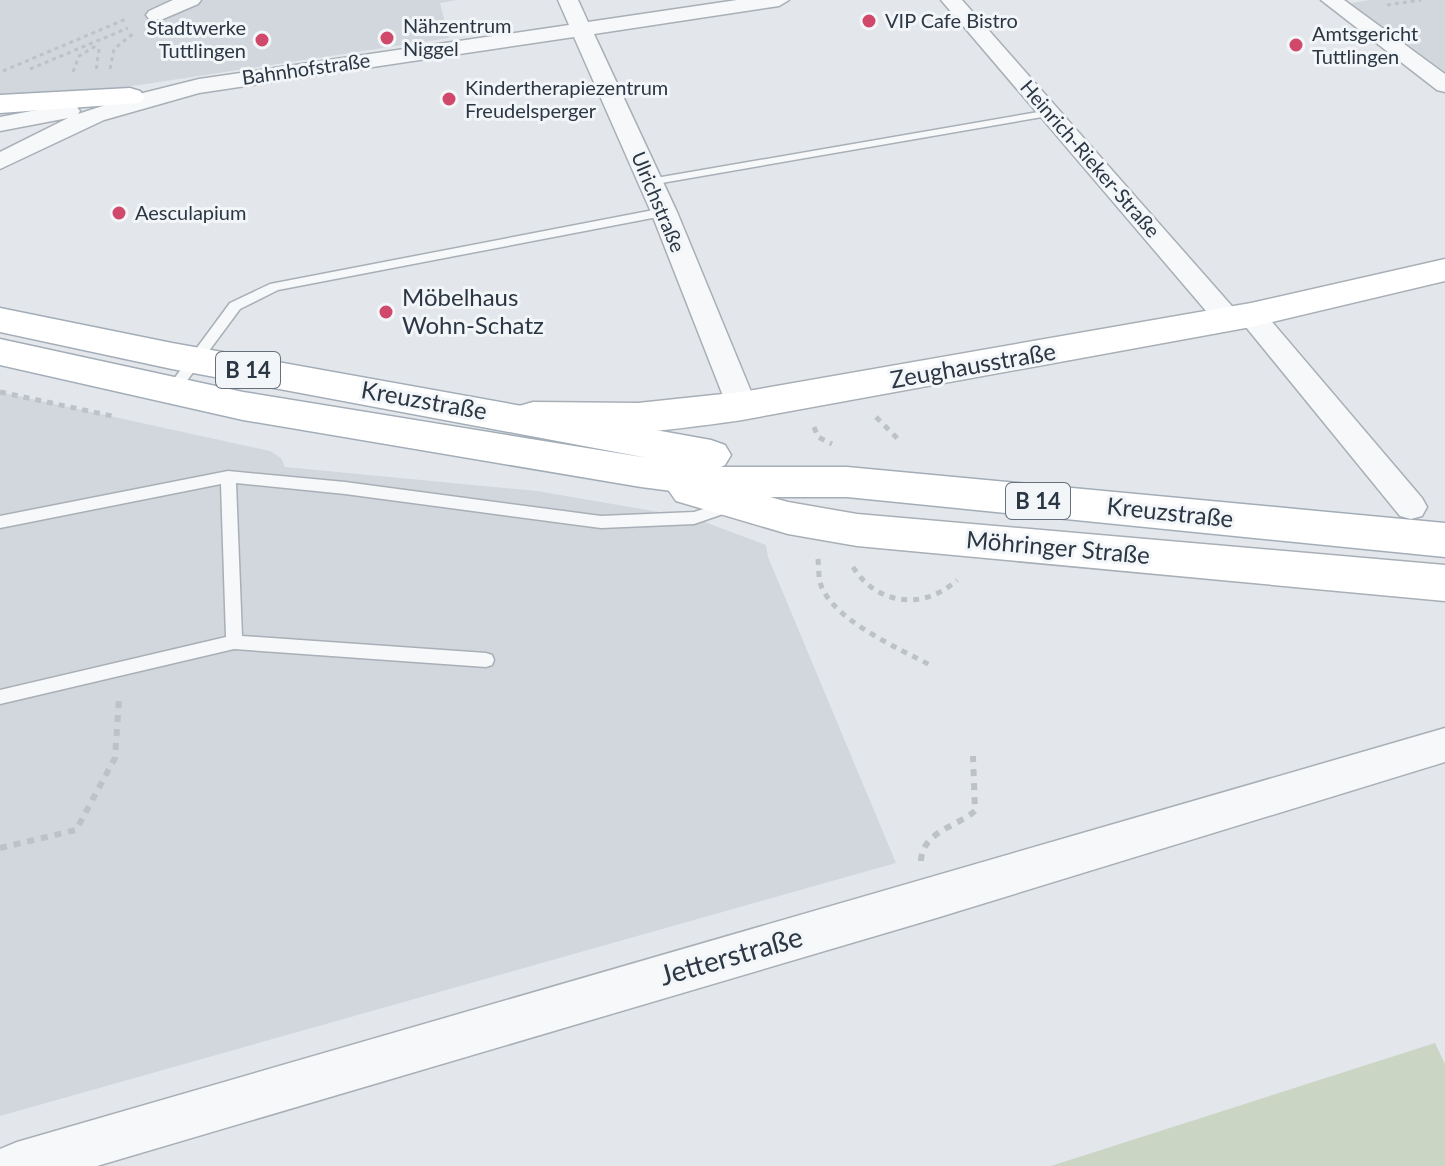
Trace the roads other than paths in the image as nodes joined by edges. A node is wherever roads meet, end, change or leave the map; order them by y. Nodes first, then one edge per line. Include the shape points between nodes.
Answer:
1 (191, 0) edge
2 (568, 0) edge
3 (779, 0) edge
4 (951, 0) edge
5 (1331, 0) edge
6 (156, 15) road end
7 (581, 30) junction
8 (1445, 85) edge
9 (119, 87) junction
10 (167, 94) junction
11 (0, 104) edge
12 (1050, 113) junction
13 (0, 124) edge
14 (0, 162) edge
15 (650, 182) junction
16 (664, 212) junction
17 (1445, 270) edge
18 (1240, 317) junction
19 (0, 320) edge
20 (0, 352) edge
21 (195, 360) junction
22 (172, 391) junction
23 (742, 406) junction
24 (496, 414) junction
25 (843, 465) junction
26 (228, 477) junction
27 (680, 478) joint
28 (743, 492) junction
29 (1411, 507) dead end
30 (0, 522) edge
31 (1445, 540) edge
32 (1445, 583) edge
33 (234, 642) junction
34 (486, 660) dead end
35 (0, 697) edge
36 (1445, 745) edge
37 (17, 1166) edge

1 - 6 street
2 - 7 street, Ulrichstraße
3 - 7 street, Bahnhofstraße
4 - 12 street, Heinrich-Rieker-Straße
5 - 8 street
7 - 10 street, Bahnhofstraße
7 - 15 street, Ulrichstraße
9 - 10 street, Bahnhofstraße
9 - 11 main road
9 - 13 street, Bahnhofstraße
10 - 14 street, Bahnhofstraße via 87,116
12 - 15 lane
12 - 18 street, Heinrich-Rieker-Straße
15 - 16 street, Ulrichstraße
16 - 21 lane via 275,287 235,306
16 - 23 street, Ulrichstraße
17 - 18 main road, Zeughausstraße
18 - 23 main road, Zeughausstraße
18 - 29 street, Heinrich-Rieker-Straße
19 - 21 main road, Kreuzstraße / B 14
20 - 22 main road, Kreuzstraße / B 14
21 - 22 lane
21 - 24 main road, Kreuzstraße / B 14
22 - 27 main road, Kreuzstraße / B 14
23 - 24 main road, Zeughausstraße via 611,419
24 - 25 main road, Kreuzstraße / B 14
25 - 28 main road, Kreuzstraße / B 14
25 - 31 main road, Kreuzstraße / B 14
26 - 28 lane via 601,522 694,518 721,509
26 - 30 lane
26 - 33 lane
27 - 28 main road, Möhringer Straße via 691,490
28 - 32 main road, Möhringer Straße via 788,518 857,530
33 - 34 lane
33 - 35 lane
36 - 37 street, Jetterstraße

